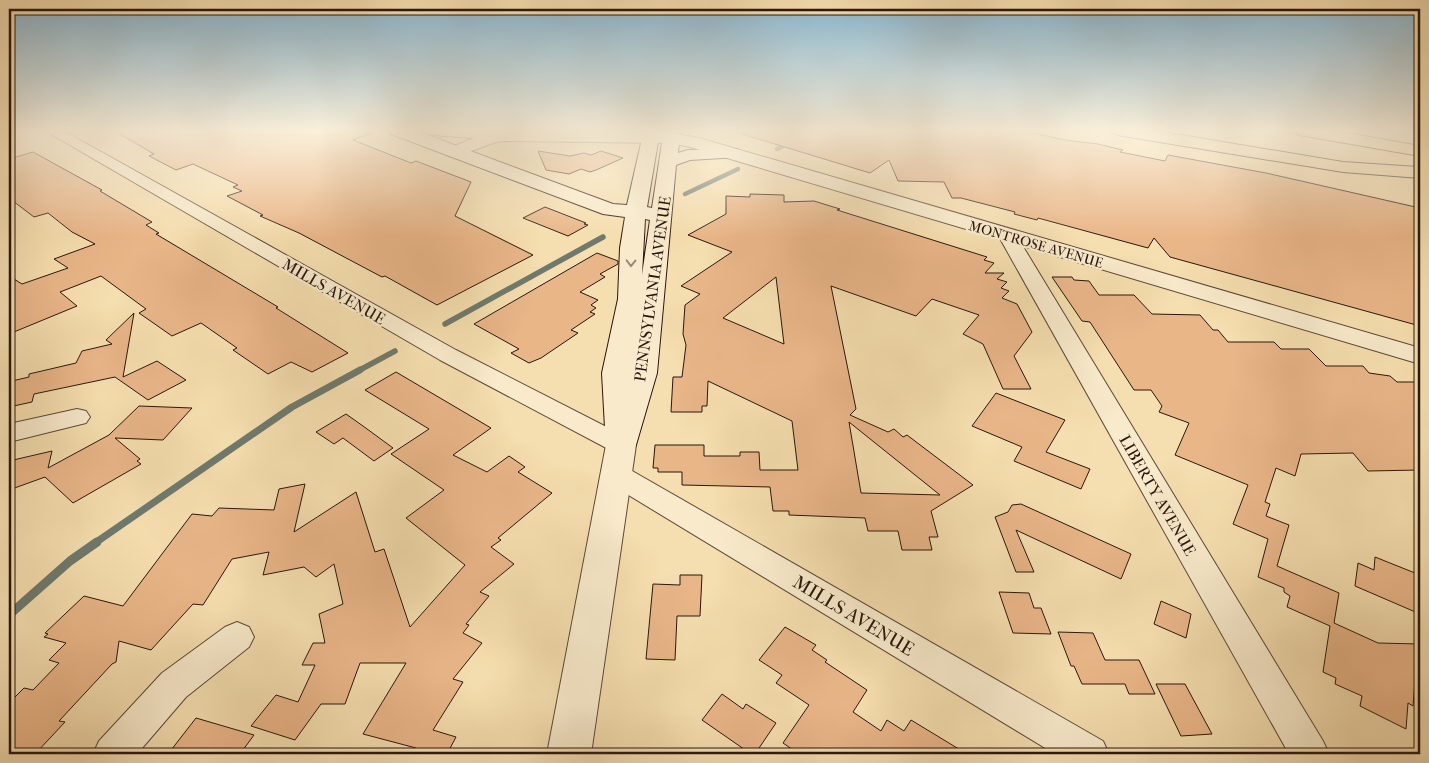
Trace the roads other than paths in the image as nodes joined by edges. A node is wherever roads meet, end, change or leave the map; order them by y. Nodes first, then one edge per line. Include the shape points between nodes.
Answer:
1 (114, 166) edge
2 (491, 166) edge
3 (651, 166) edge
4 (668, 166) edge
5 (774, 166) edge
6 (1335, 166) edge
7 (1378, 166) edge
8 (1419, 173) edge
9 (649, 214) junction
10 (1006, 235) junction
11 (1420, 356) edge
12 (77, 418) dead end
13 (9, 432) edge
14 (619, 460) junction
15 (237, 637) dead end
16 (112, 754) edge
17 (569, 754) edge
18 (1090, 754) edge
19 (1310, 754) edge

1 - 14 street, MILLS AVENUE via 448,355
2 - 9 main road via 610,210
3 - 9 main road, PENNSYLVANIA AVENUE
4 - 9 main road, PENNSYLVANIA AVENUE
5 - 10 main road, MONTROSE AVENUE
6 - 8 highway
7 - 8 highway
9 - 14 main road, PENNSYLVANIA AVENUE via 643,373
10 - 11 main road, MONTROSE AVENUE
10 - 19 street, LIBERTY AVENUE
12 - 13 street
14 - 17 main road, PENNSYLVANIA AVENUE
14 - 18 street, MILLS AVENUE
15 - 16 street via 174,685

